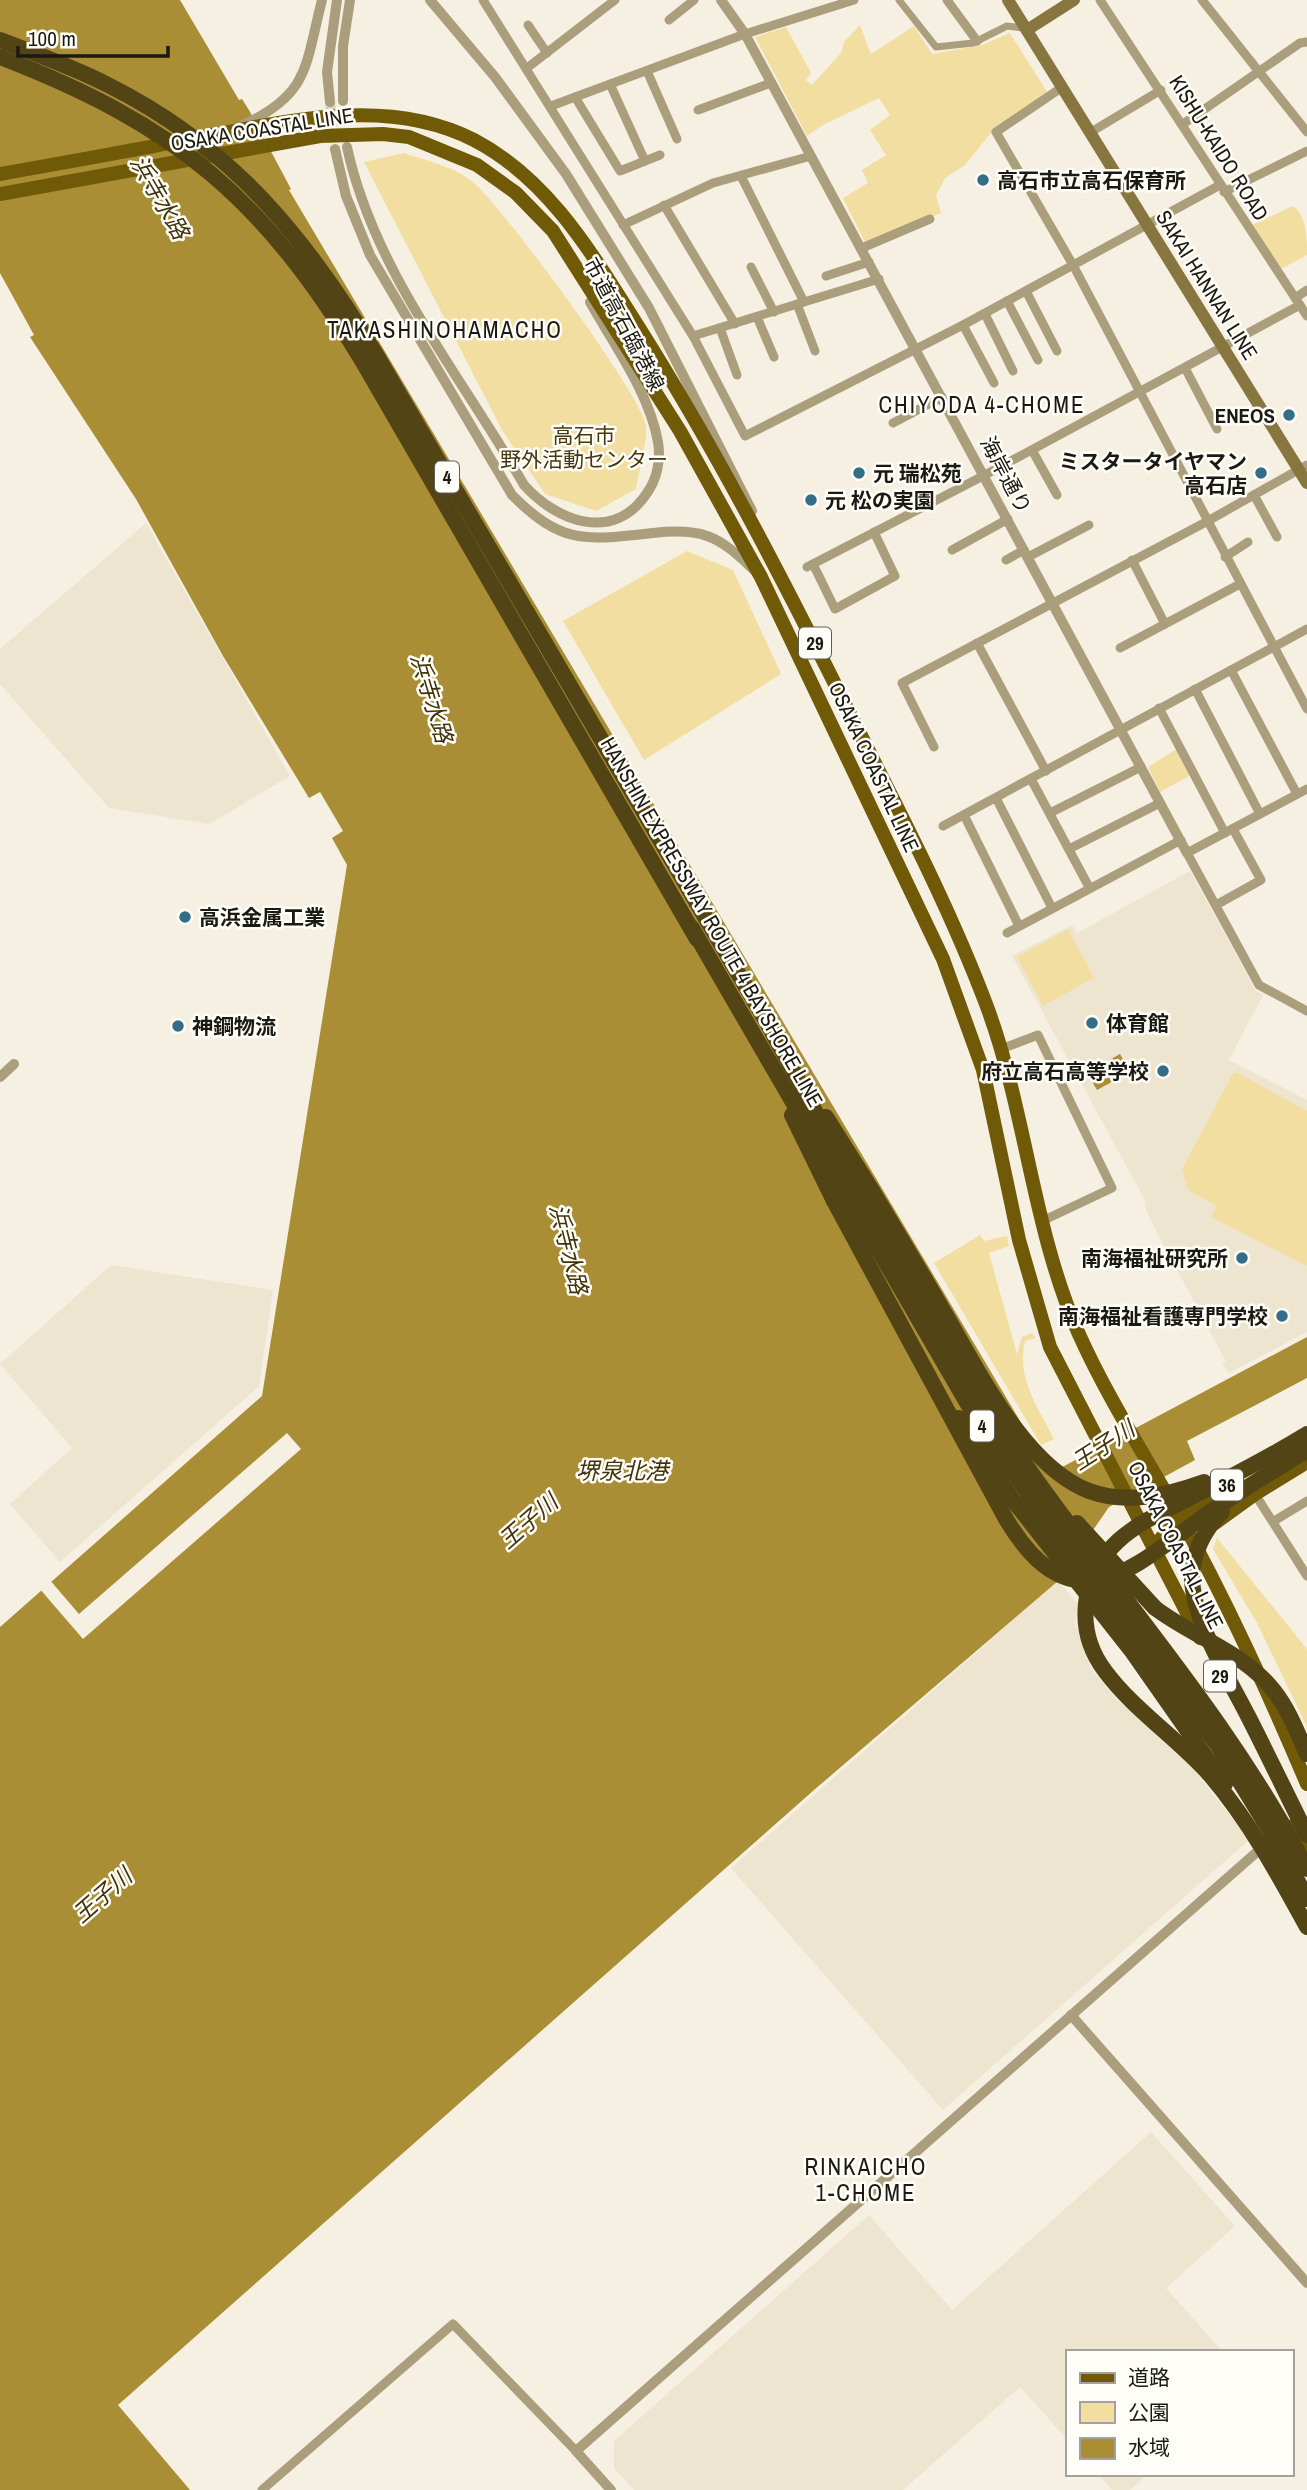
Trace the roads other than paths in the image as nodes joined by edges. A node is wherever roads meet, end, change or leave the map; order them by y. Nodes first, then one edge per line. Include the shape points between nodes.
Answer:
1 (322, 0) edge
2 (337, 0) edge
3 (350, 0) edge
4 (430, 0) edge
5 (483, 0) edge
6 (694, 0) edge
7 (721, 0) edge
8 (855, 0) edge
9 (899, 0) edge
10 (947, 0) edge
11 (1008, 0) edge
12 (1074, 0) edge
13 (1100, 0) edge
14 (1202, 0) edge
15 (613, 1) edge
16 (669, 20) dead end
17 (528, 25) dead end
18 (1027, 30) junction
19 (746, 34) junction
20 (0, 40) edge
21 (977, 41) junction
22 (1307, 42) edge
23 (547, 53) junction
24 (0, 57) edge
25 (527, 68) junction
26 (1259, 70) junction
27 (647, 71) junction
28 (768, 84) dead end
29 (610, 85) junction
30 (1061, 88) junction
31 (1161, 90) junction
32 (575, 97) junction
33 (343, 101) tunnel mouth
34 (330, 102) tunnel mouth
35 (551, 106) junction
36 (698, 110) dead end
37 (1183, 124) junction
38 (245, 128) junction
39 (1091, 132) junction
40 (1307, 132) edge
41 (677, 139) dead end
42 (1307, 151) edge
43 (660, 155) dead end
44 (811, 156) junction
45 (645, 161) junction
46 (0, 174) edge
47 (741, 176) junction
48 (1222, 189) junction
49 (0, 194) edge
50 (664, 205) junction
51 (930, 219) dead end
52 (623, 225) junction
53 (1148, 225) junction
54 (552, 231) junction
55 (862, 248) junction
56 (869, 262) junction
57 (1073, 265) junction
58 (751, 267) dead end
59 (826, 276) dead end
60 (879, 279) junction
61 (1307, 290) edge
62 (1026, 291) junction
63 (1007, 301) junction
64 (1297, 301) junction
65 (800, 303) junction
66 (774, 312) junction
67 (985, 313) junction
68 (1307, 316) edge
69 (757, 317) junction
70 (735, 324) junction
71 (963, 326) junction
72 (720, 328) junction
73 (693, 336) junction
74 (1224, 347) junction
75 (916, 348) junction
76 (815, 351) dead end
77 (1056, 351) dead end
78 (774, 356) dead end
79 (1038, 360) dead end
80 (1185, 368) junction
81 (1013, 371) dead end
82 (737, 375) dead end
83 (994, 383) dead end
84 (1140, 391) junction
85 (942, 397) junction
86 (893, 423) dead end
87 (1217, 429) dead end
88 (1032, 450) junction
89 (1303, 467) edge
90 (985, 475) junction
91 (1307, 482) edge
92 (1057, 495) dead end
93 (1254, 495) junction
94 (1008, 519) junction
95 (1206, 522) junction
96 (1089, 525) dead end
97 (874, 532) junction
98 (1277, 537) dead end
99 (1248, 542) dead end
100 (952, 550) dead end
101 (1026, 553) junction
102 (1225, 557) junction
103 (1006, 560) dead end
104 (1132, 561) junction
105 (761, 577) junction
106 (1240, 583) junction
107 (791, 596) junction
108 (1052, 602) junction
109 (1165, 624) junction
110 (1307, 629) edge
111 (977, 643) junction
112 (1275, 647) junction
113 (1120, 648) dead end
114 (1231, 670) junction
115 (1195, 689) junction
116 (1159, 708) junction
117 (1307, 709) edge
118 (1121, 730) junction
119 (934, 747) dead end
120 (1141, 767) junction
121 (1046, 771) junction
122 (1031, 779) junction
123 (1307, 789) edge
124 (1297, 794) junction
125 (996, 798) junction
126 (1160, 803) junction
127 (1050, 813) junction
128 (1260, 814) junction
129 (964, 816) junction
130 (943, 826) dead end
131 (1229, 831) junction
132 (1181, 840) junction
133 (1069, 849) junction
134 (1187, 853) junction
135 (1089, 887) junction
136 (1216, 905) junction
137 (1052, 908) junction
138 (1019, 926) junction
139 (692, 928) junction
140 (1007, 933) dead end
141 (1307, 1011) edge
142 (773, 1034) junction
143 (1001, 1049) junction
144 (14, 1064) dead end
145 (0, 1077) edge
146 (1040, 1222) junction
147 (892, 1306) junction
148 (1307, 1432) edge
149 (1015, 1448) junction
150 (1307, 1451) edge
151 (1307, 1462) edge
152 (1255, 1494) junction
153 (1307, 1501) edge
154 (1179, 1517) junction
155 (1274, 1521) junction
156 (1192, 1540) junction
157 (1153, 1548) junction
158 (1307, 1576) edge
159 (1307, 1754) edge
160 (1307, 1784) edge
161 (1293, 1823) junction
162 (1307, 1835) edge
163 (1266, 1845) junction
164 (1307, 1851) edge
165 (1307, 1869) edge
166 (1307, 1899) edge
167 (1307, 1918) edge
168 (1307, 1927) edge
169 (1071, 2015) junction
170 (1307, 2283) edge
171 (576, 2451) junction
172 (262, 2490) edge
173 (611, 2490) edge

1 - 38 street via 296,88 286,101
2 - 34 street via 327,72
3 - 33 street via 343,46
4 - 107 street via 495,77 566,174 649,308 738,480
5 - 25 street
6 - 16 street
7 - 19 street, 海岸通り
8 - 19 street
9 - 21 street via 936,47
10 - 21 street
11 - 18 main road, SAKAI HANNAN LINE
12 - 18 main road
13 - 31 street, KISHU-KAIDO ROAD
14 - 26 street
15 - 23 street
17 - 23 street
18 - 21 street via 1007,26
18 - 30 main road, SAKAI HANNAN LINE
19 - 27 street
19 - 44 street, 海岸通り
20 - 142 highway, HANSHIN EXPRESSWAY ROUTE 4 BAYSHORE LINE / 4 via 107,84 178,126 246,181 318,263 377,356
22 - 26 street
23 - 25 street
24 - 139 highway, HANSHIN EXPRESSWAY ROUTE 4 BAYSHORE LINE / 4 via 104,102 169,140 228,187 280,242 362,362
25 - 35 street
26 - 37 street
26 - 40 street
27 - 29 street
27 - 41 street
28 - 36 street
29 - 32 street
29 - 45 street
30 - 39 main road, SAKAI HANNAN LINE
30 - 57 street via 996,132
31 - 37 street, KISHU-KAIDO ROAD
31 - 39 street
32 - 35 street
32 - 45 street via 620,171
35 - 52 street
37 - 48 street, KISHU-KAIDO ROAD
38 - 46 main road, OSAKA COASTAL LINE / 29
38 - 107 main road, OSAKA COASTAL LINE / 29 via 349,114 397,117 474,140 524,173 590,249 688,405
39 - 53 main road, SAKAI HANNAN LINE
42 - 48 street
43 - 45 street
44 - 47 street
44 - 55 street, 海岸通り
47 - 50 street
47 - 65 street
48 - 53 street
48 - 64 street, KISHU-KAIDO ROAD
49 - 54 main road, OSAKA COASTAL LINE / 29 via 340,134 409,137 477,165 516,192
50 - 52 street
50 - 70 street
51 - 55 street
52 - 73 street
53 - 57 street
53 - 74 main road, SAKAI HANNAN LINE
54 - 105 main road, OSAKA COASTAL LINE / 29 via 680,431
54 - 105 street, 市道高石臨港線 via 645,402 658,442 659,459 650,488 630,513 607,522 562,515 524,485 425,326 385,252 341,148 346,196 370,255 512,495 544,523 572,536 601,538 673,530 706,535 725,545
55 - 56 street, 海岸通り
56 - 59 street
56 - 60 street, 海岸通り
57 - 62 street
57 - 84 street
58 - 66 street
60 - 65 street
60 - 75 street, 海岸通り
61 - 64 street
62 - 63 street
62 - 77 street
63 - 67 street
63 - 79 street
64 - 68 street, KISHU-KAIDO ROAD
64 - 74 street
65 - 66 street
65 - 76 street
66 - 69 street
67 - 71 street
67 - 81 street
69 - 70 street
69 - 78 street
70 - 72 street
71 - 75 street
71 - 83 street
72 - 73 street
72 - 82 street
73 - 75 street via 745,436
74 - 80 street
74 - 89 main road, SAKAI HANNAN LINE
75 - 85 street, 海岸通り
80 - 84 street
80 - 87 street
84 - 88 street
84 - 95 street
85 - 86 street
85 - 90 street, 海岸通り
88 - 90 street
88 - 92 street
89 - 91 main road, SAKAI HANNAN LINE
89 - 93 street
90 - 94 street, 海岸通り
90 - 97 street
93 - 95 street
93 - 98 street
94 - 100 street
94 - 101 street, 海岸通り
95 - 102 street
95 - 104 street
96 - 101 street
97 - 97 street via 895,576 835,609 810,565
99 - 102 street
101 - 103 street
101 - 108 street, 海岸通り
102 - 106 street
104 - 108 street
104 - 109 street
105 - 157 main road, OSAKA COASTAL LINE / 29 via 943,958 982,1070 1019,1240 1050,1348
106 - 109 street
106 - 112 street
107 - 143 main road, OSAKA COASTAL LINE / 29 via 964,949
108 - 111 street
108 - 118 street, 海岸通り
109 - 113 street
110 - 112 street
111 - 119 street via 902,683
111 - 121 street
112 - 114 street
112 - 117 street
114 - 115 street
114 - 124 street
115 - 116 street
115 - 128 street
116 - 118 street
116 - 131 street
118 - 120 street, 海岸通り
118 - 121 street
120 - 126 street, 海岸通り
120 - 127 street
121 - 122 street
122 - 125 street
122 - 127 street
123 - 124 street
124 - 128 street
125 - 129 street
125 - 137 street
126 - 132 street, 海岸通り
126 - 133 street
127 - 133 street
128 - 131 street
129 - 130 street
129 - 138 street
131 - 134 street
131 - 136 street via 1261,880
132 - 134 street, 海岸通り
132 - 135 street
133 - 135 street
134 - 136 street
135 - 137 street
136 - 141 street via 1259,985
137 - 138 street
138 - 140 street
139 - 147 highway, bridge
139 - 166 highway, HANSHIN EXPRESSWAY ROUTE 4 BAYSHORE LINE / 4, bridge via 979,1422 1210,1735
142 - 148 highway, bridge via 993,1392 1021,1434 1061,1476 1087,1490 1115,1497 1160,1494 1216,1478
142 - 149 highway, HANSHIN EXPRESSWAY ROUTE 4 BAYSHORE LINE / 4, bridge via 863,1198
143 - 146 main road, OSAKA COASTAL LINE / 29
143 - 146 street via 1038,1035 1112,1188
144 - 145 street
146 - 154 main road, OSAKA COASTAL LINE / 29 via 1080,1336
147 - 150 highway, bridge via 1015,1535 1031,1555 1062,1576 1098,1581 1129,1571 1229,1499
147 - 163 highway, bridge via 1013,1500 1156,1684
148 - 154 main road, 36
148 - 168 highway, bridge via 1145,1522 1118,1542 1093,1574 1085,1618 1091,1647 1106,1673 1191,1755 1228,1798 1261,1844
149 - 159 highway, bridge via 1111,1564 1154,1608 1263,1678 1284,1706
149 - 165 highway, HANSHIN EXPRESSWAY ROUTE 4 BAYSHORE LINE / 4, bridge via 1230,1737
150 - 162 highway, bridge via 1219,1515 1196,1553 1192,1579 1196,1605 1209,1635
151 - 152 main road, 36
152 - 155 street
152 - 156 main road, 36
153 - 155 street
154 - 156 main road, OSAKA COASTAL LINE / 29
154 - 157 main road, 36
155 - 158 street
156 - 157 main road, 36
156 - 160 main road, OSAKA COASTAL LINE / 29 via 1280,1718
157 - 161 main road, OSAKA COASTAL LINE / 29
161 - 163 street
161 - 164 main road, OSAKA COASTAL LINE / 29
163 - 167 main road
163 - 169 street
169 - 170 street
169 - 171 street
171 - 172 street via 453,2324
171 - 173 street

